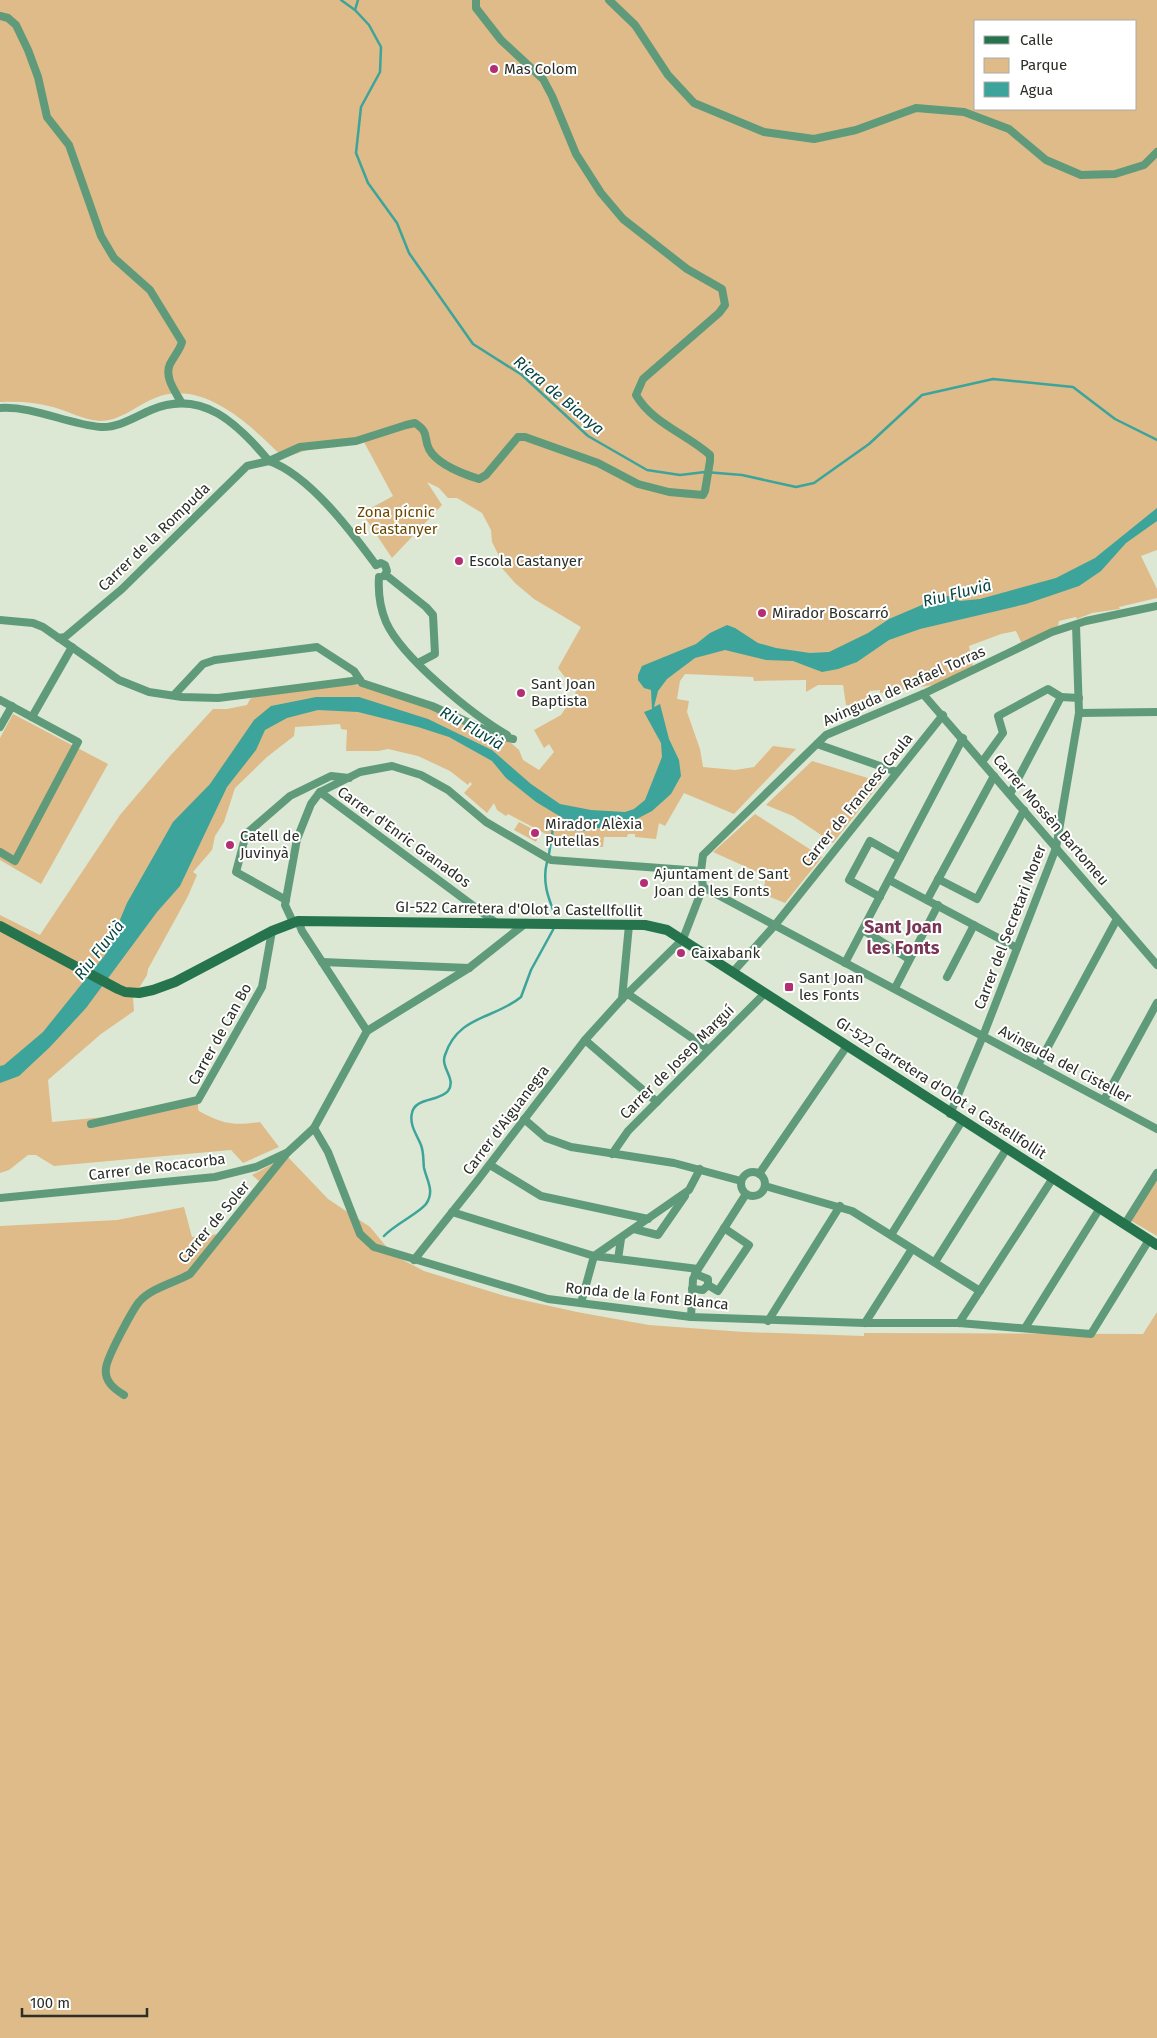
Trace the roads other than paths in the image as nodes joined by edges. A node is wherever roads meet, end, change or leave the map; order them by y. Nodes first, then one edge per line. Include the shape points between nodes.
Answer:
1 (476, 0) edge
2 (609, 0) edge
3 (0, 16) edge
4 (1157, 152) edge
5 (181, 402) junction
6 (0, 408) edge
7 (269, 461) junction
8 (383, 576) junction
9 (1157, 606) edge
10 (0, 620) edge
11 (1076, 625) junction
12 (59, 638) junction
13 (72, 647) junction
14 (418, 663) junction
15 (360, 680) junction
16 (923, 694) junction
17 (174, 695) junction
18 (1061, 696) junction
19 (1079, 698) junction
20 (0, 700) edge
21 (12, 706) junction
22 (1157, 712) edge
23 (1079, 713) junction
24 (943, 715) junction
25 (32, 717) junction
26 (0, 727) edge
27 (963, 738) junction
28 (816, 744) junction
29 (982, 762) junction
30 (897, 772) junction
31 (994, 776) junction
32 (349, 778) junction
33 (320, 792) junction
34 (1010, 794) junction
35 (1024, 810) junction
36 (1056, 848) junction
37 (0, 852) edge
38 (900, 858) junction
39 (701, 871) junction
40 (938, 879) junction
41 (889, 880) junction
42 (703, 887) junction
43 (880, 897) junction
44 (286, 900) junction
45 (927, 900) junction
46 (938, 906) junction
47 (1117, 919) junction
48 (296, 921) junction
49 (495, 922) junction
50 (526, 923) junction
51 (629, 925) junction
52 (974, 925) junction
53 (0, 926) edge
54 (775, 926) junction
55 (863, 930) junction
56 (272, 931) junction
57 (683, 939) junction
58 (1017, 948) junction
59 (910, 960) junction
60 (322, 962) junction
61 (845, 963) junction
62 (1157, 966) edge
63 (469, 968) junction
64 (733, 972) junction
65 (947, 977) dead end
66 (895, 988) junction
67 (765, 993) junction
68 (625, 997) junction
69 (1157, 1002) edge
70 (367, 1031) junction
71 (983, 1036) junction
72 (585, 1040) junction
73 (847, 1046) junction
74 (708, 1049) junction
75 (1038, 1065) junction
76 (1104, 1100) junction
77 (658, 1102) junction
78 (950, 1114) junction
79 (524, 1119) junction
80 (962, 1121) junction
81 (91, 1124) dead end
82 (314, 1128) junction
83 (1157, 1129) edge
84 (1006, 1148) junction
85 (288, 1152) junction
86 (612, 1154) junction
87 (490, 1165) junction
88 (700, 1169) junction
89 (1157, 1173) edge
90 (759, 1174) junction
91 (1053, 1178) junction
92 (741, 1181) junction
93 (765, 1186) junction
94 (689, 1190) junction
95 (746, 1194) junction
96 (0, 1198) edge
97 (840, 1206) junction
98 (1100, 1208) junction
99 (452, 1212) junction
100 (648, 1219) junction
101 (1125, 1224) junction
102 (724, 1228) junction
103 (634, 1229) junction
104 (891, 1235) junction
105 (620, 1239) junction
106 (1153, 1242) edge
107 (912, 1249) junction
108 (594, 1256) junction
109 (618, 1259) junction
110 (414, 1260) junction
111 (935, 1262) junction
112 (696, 1272) junction
113 (708, 1285) junction
114 (692, 1289) junction
115 (980, 1291) junction
116 (581, 1303) junction
117 (691, 1318) junction
118 (768, 1321) junction
119 (865, 1323) junction
120 (959, 1323) junction
121 (1025, 1328) junction
122 (124, 1395) dead end

1 - 7 street, Carrer de la Rompuda via 476,8 501,40 543,79 576,154 601,193 623,219 687,269 722,290 725,305 719,313 643,379 636,395 641,404 657,417 710,455 705,491 703,495 669,492 638,484 598,463 525,437 518,437 486,475 478,479 435,458 428,447 427,435 415,423 356,442 300,447
2 - 4 street via 635,25 668,75 694,103 764,132 814,139 856,130 916,108 964,112 1009,128 1046,160 1081,175 1115,174 1144,165
3 - 5 street via 16,25 28,50 47,117 69,145 101,236 114,258 150,290 182,342 168,372
5 - 6 street via 156,408 116,426 101,427 15,407
5 - 7 street via 205,406 230,421
7 - 8 street via 283,466 337,515 376,565 374,574
7 - 12 street, Carrer de la Rompuda via 247,466 122,589 65,637
8 - 14 street via 378,593 387,623
8 - 14 street via 426,607 432,615 434,654
9 - 11 street, Avinguda de Rafael Torras
10 - 12 street via 33,623
11 - 16 street, Avinguda de Rafael Torras via 1052,632
11 - 19 street, Carrer del Secretari Morer
12 - 13 street
13 - 17 street via 130,686
13 - 25 street
14 - 15 street via 477,716 513,739
15 - 17 street via 218,698
15 - 17 street via 354,672 317,647 203,664
16 - 24 street, Carrer Mossèn Bartomeu
16 - 28 street, Avinguda de Rafael Torras via 826,735
18 - 19 street
18 - 29 street via 1048,689 998,716 1003,733
18 - 34 street
19 - 23 street, Carrer del Secretari Morer
20 - 21 street
21 - 25 street
21 - 26 street
22 - 23 street
23 - 36 street, Carrer del Secretari Morer
24 - 27 street, Carrer Mossèn Bartomeu
24 - 30 street, Carrer de Francesc Caula
25 - 37 street via 78,742 16,860
27 - 29 street, Carrer Mossèn Bartomeu
27 - 38 street
28 - 30 street
28 - 39 street, Avinguda de Rafael Torras via 703,855
29 - 31 street, Carrer Mossèn Bartomeu
30 - 54 street, Carrer de Francesc Caula
31 - 34 street, Carrer Mossèn Bartomeu
31 - 40 street
32 - 33 street
32 - 39 street via 360,772 392,766 421,775 448,790 486,822 551,860
32 - 44 street via 331,776 290,796 246,834 236,872
33 - 44 street via 311,804 297,839
33 - 49 street, Carrer d'Enric Granados
34 - 35 street, Carrer Mossèn Bartomeu
35 - 36 street, Carrer Mossèn Bartomeu
35 - 40 street via 978,899
36 - 47 street, Carrer Mossèn Bartomeu
36 - 58 street, Carrer del Secretari Morer
38 - 41 street
38 - 43 street via 870,841 853,872 849,880
39 - 42 street, Avinguda de Rafael Torras
40 - 45 street
41 - 43 street
41 - 45 street
42 - 54 street, Avinguda del Cisteller
42 - 57 street
43 - 55 street
44 - 48 street via 285,905
45 - 46 street
46 - 52 street
46 - 59 street
47 - 62 street, Carrer Mossèn Bartomeu
47 - 75 street
48 - 49 street, GI-522 Carretera d'Olot a Castellfollit
48 - 56 street, GI-522 Carretera d'Olot a Castellfollit
48 - 60 street
49 - 50 street, GI-522 Carretera d'Olot a Castellfollit
50 - 51 street, GI-522 Carretera d'Olot a Castellfollit
50 - 63 street
51 - 57 street, GI-522 Carretera d'Olot a Castellfollit via 667,930
51 - 68 street
52 - 58 street
52 - 65 street
53 - 56 street, GI-522 Carretera d'Olot a Castellfollit via 125,992 145,992 175,982
54 - 61 street, Avinguda del Cisteller
54 - 64 street, Carrer de Francesc Caula
55 - 59 street
55 - 61 street
56 - 81 street, Carrer de Can Bo via 262,987 198,1100
57 - 64 street, GI-522 Carretera d'Olot a Castellfollit
57 - 68 street, Carrer d'Aiguanegra
58 - 71 street, Carrer del Secretari Morer
59 - 66 street
60 - 63 street
60 - 70 street
61 - 66 street, Avinguda del Cisteller
63 - 70 street
64 - 67 street, GI-522 Carretera d'Olot a Castellfollit
66 - 71 street, Avinguda del Cisteller
67 - 73 street, GI-522 Carretera d'Olot a Castellfollit
67 - 74 street, Carrer de Josep Marguí
68 - 72 street, Carrer d'Aiguanegra
68 - 74 street
69 - 76 street
70 - 82 street, Carrer de Rocacorba
71 - 75 street, Avinguda del Cisteller
71 - 78 street, Carrer del Secretari Morer
72 - 77 street
72 - 79 street, Carrer d'Aiguanegra
73 - 78 street, GI-522 Carretera d'Olot a Castellfollit
73 - 90 street
74 - 77 street, Carrer de Josep Marguí
75 - 76 street, Avinguda del Cisteller
76 - 83 street, Avinguda del Cisteller
77 - 86 street, Carrer de Josep Marguí via 628,1131
78 - 80 street, GI-522 Carretera d'Olot a Castellfollit
79 - 86 street via 546,1138 571,1147
79 - 87 street, Carrer d'Aiguanegra
80 - 84 street, GI-522 Carretera d'Olot a Castellfollit
80 - 104 street
82 - 85 street, Carrer de Rocacorba
82 - 110 street, Ronda de la Font Blanca via 328,1152 360,1234 374,1247
84 - 91 street, GI-522 Carretera d'Olot a Castellfollit
84 - 111 street
85 - 96 street, Carrer de Rocacorba via 256,1167 215,1177
85 - 122 street, Carrer de Soler via 190,1274 140,1302 119,1337 106,1368 109,1384
86 - 88 street
87 - 99 street, Carrer d'Aiguanegra
87 - 100 street via 541,1196
88 - 92 street
88 - 94 street
89 - 101 street
90 - 92 street via 745,1175
90 - 93 street
91 - 98 street, GI-522 Carretera d'Olot a Castellfollit
91 - 115 street
92 - 95 street
93 - 95 street via 754,1196
93 - 97 street
94 - 100 street
94 - 103 street via 658,1235
95 - 102 street
97 - 104 street
97 - 118 street
98 - 101 street, GI-522 Carretera d'Olot a Castellfollit
98 - 121 street
99 - 108 street
99 - 110 street, Carrer d'Aiguanegra
100 - 103 street
101 - 106 street, GI-522 Carretera d'Olot a Castellfollit
102 - 112 street
102 - 113 street via 749,1245 718,1291
103 - 105 street
104 - 107 street
105 - 108 street
105 - 109 street
106 - 121 street, Ronda de la Font Blanca via 1091,1334
107 - 111 street
107 - 119 street
108 - 109 street
108 - 116 street
109 - 112 street
110 - 116 street, Ronda de la Font Blanca via 548,1299
111 - 115 street
112 - 113 street via 708,1280
112 - 114 street
113 - 114 street via 703,1290
114 - 117 street
115 - 120 street
116 - 117 street, Ronda de la Font Blanca
117 - 118 street, Ronda de la Font Blanca
118 - 119 street, Ronda de la Font Blanca
119 - 120 street, Ronda de la Font Blanca
120 - 121 street, Ronda de la Font Blanca

